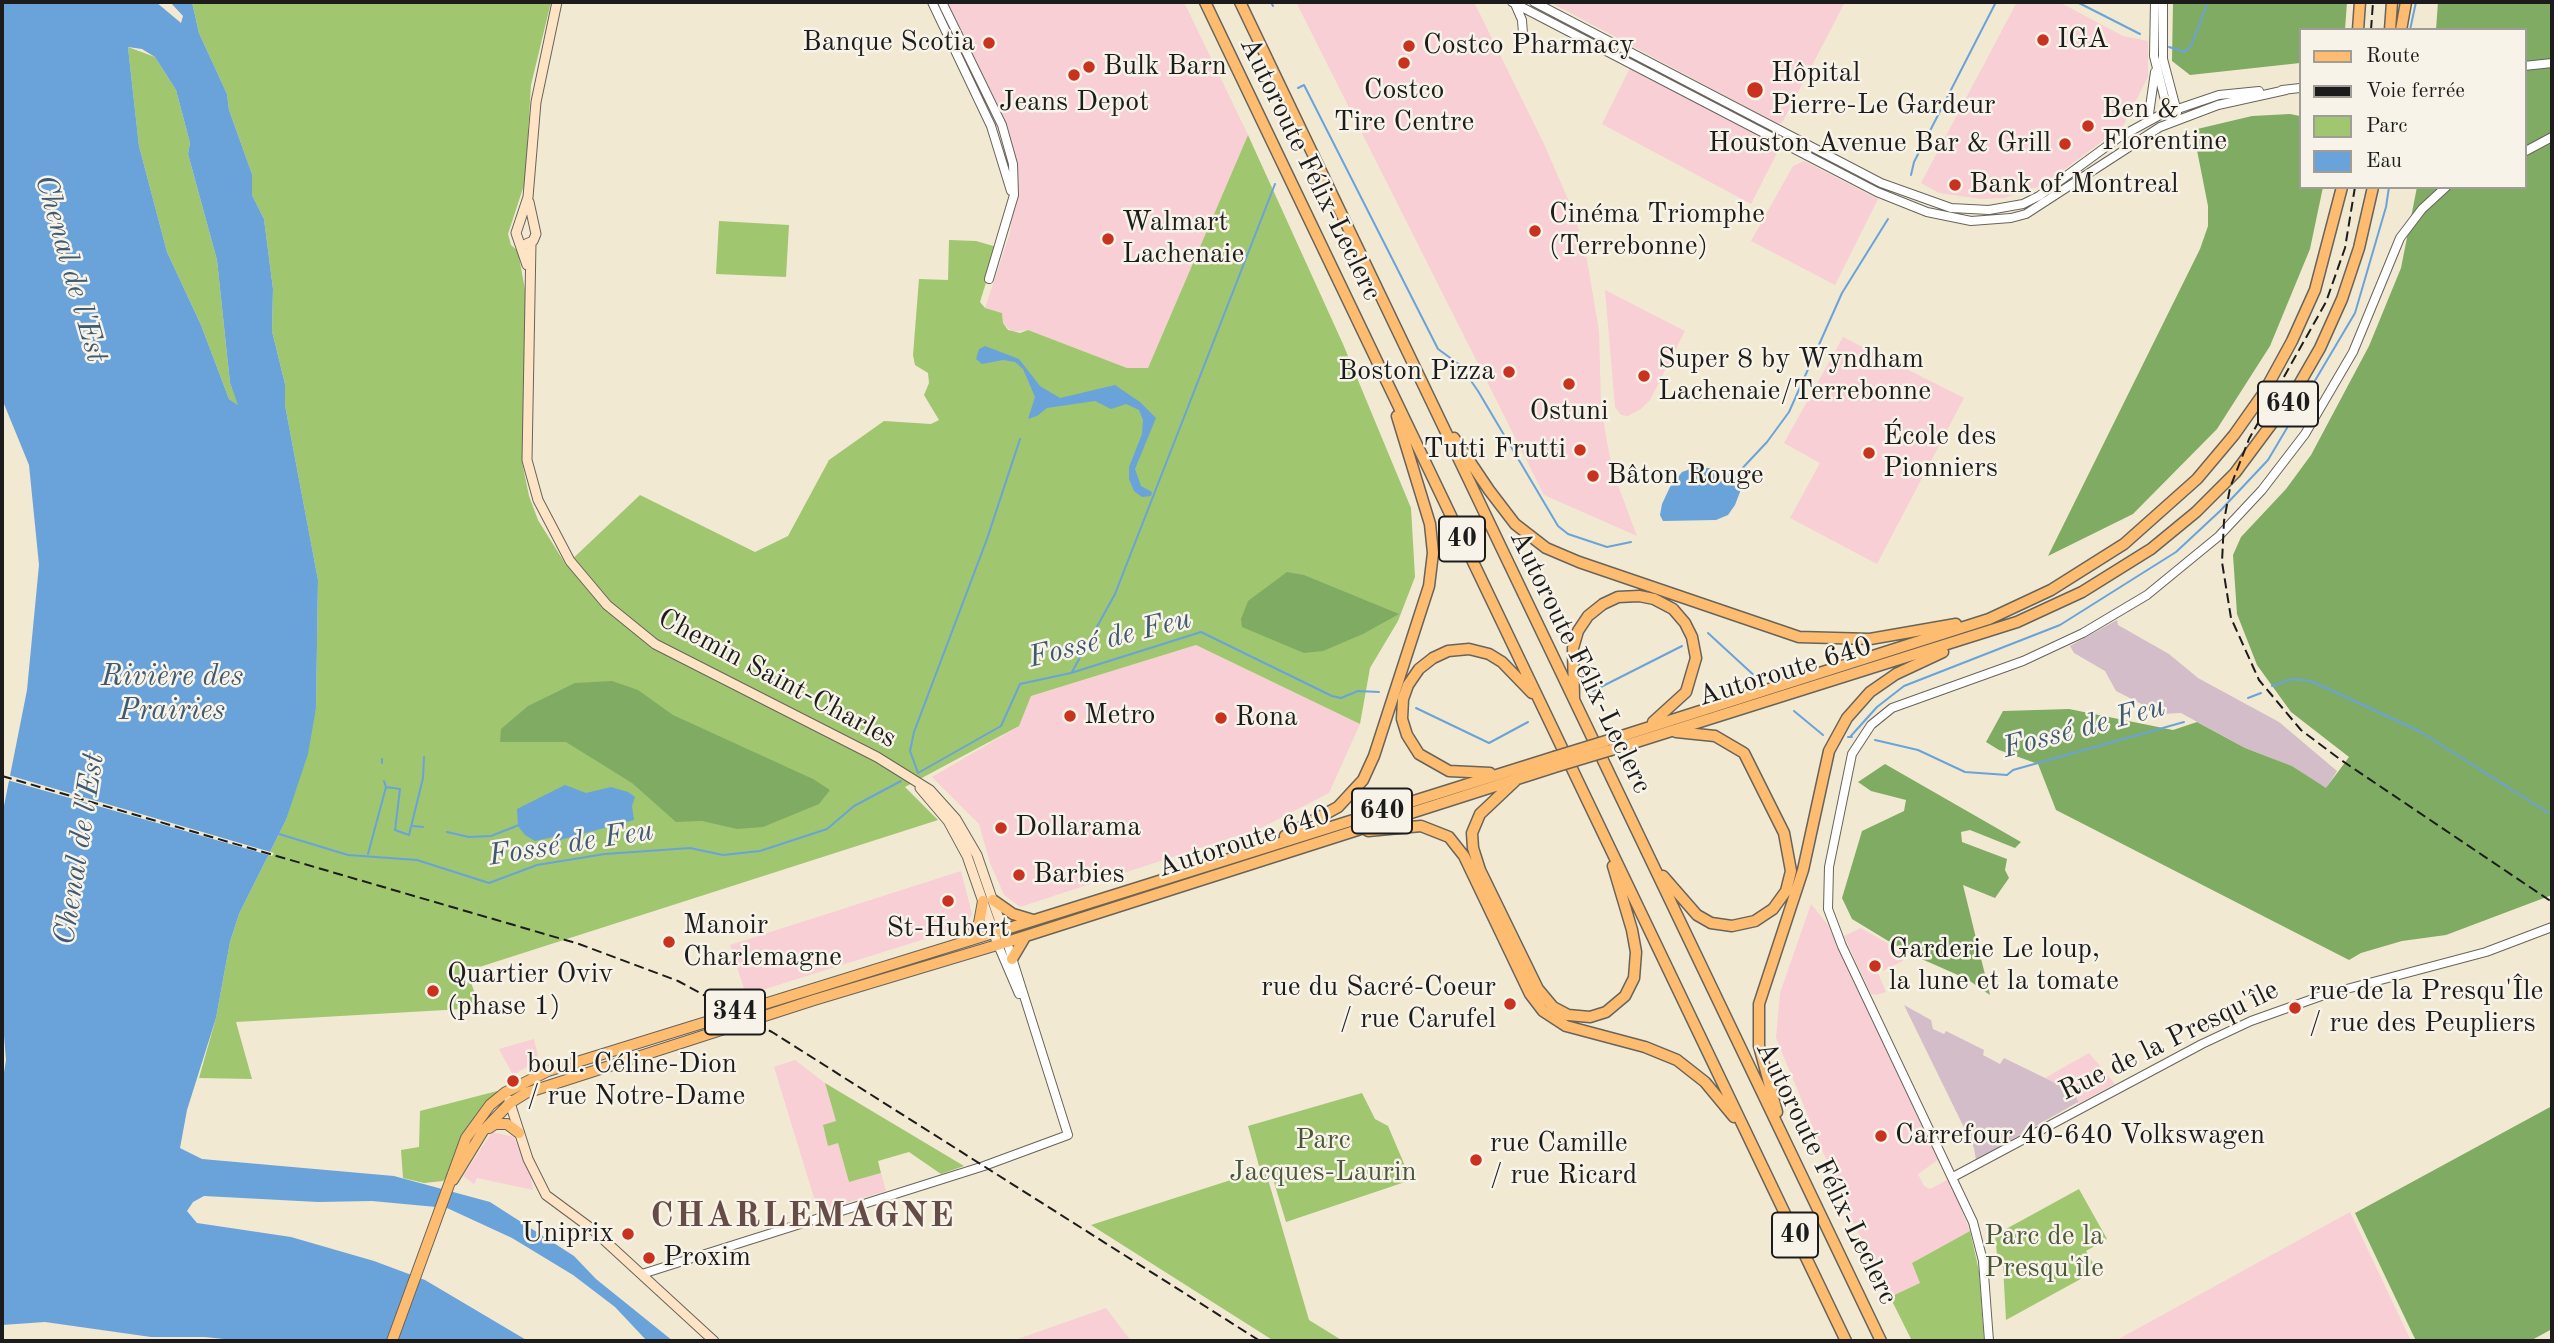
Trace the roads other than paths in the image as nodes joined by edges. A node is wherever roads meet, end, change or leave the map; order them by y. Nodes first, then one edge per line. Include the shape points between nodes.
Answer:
1 (557, 2) edge
2 (932, 2) edge
3 (942, 2) edge
4 (1205, 2) edge
5 (1240, 2) edge
6 (1512, 2) edge
7 (1534, 2) edge
8 (2155, 2) edge
9 (2163, 2) edge
10 (2358, 2) edge
11 (2392, 2) edge
12 (2406, 2) edge
13 (2357, 28) edge
14 (2390, 28) edge
15 (2401, 28) edge
16 (1523, 34) dead end
17 (2552, 64) edge
18 (2526, 66) edge
19 (2156, 68) junction
20 (2298, 88) edge
21 (2286, 90) junction
22 (1731, 105) junction
23 (2172, 110) junction
24 (1726, 114) junction
25 (2148, 121) junction
26 (2175, 121) junction
27 (2552, 137) edge
28 (2526, 151) edge
29 (2342, 189) edge
30 (2373, 189) edge
31 (2444, 189) edge
32 (528, 197) junction
33 (1010, 208) junction
34 (521, 225) junction
35 (532, 226) junction
36 (526, 243) junction
37 (989, 279) dead end
38 (1383, 374) junction
39 (1430, 400) junction
40 (2004, 612) junction
41 (1987, 632) junction
42 (1541, 703) junction
43 (1575, 704) junction
44 (1645, 728) junction
45 (1670, 732) junction
46 (1609, 745) junction
47 (1556, 762) junction
48 (1503, 773) junction
49 (1517, 779) junction
50 (1601, 830) junction
51 (1347, 832) junction
52 (1261, 848) junction
53 (1651, 861) junction
54 (988, 901) junction
55 (1033, 920) junction
56 (2552, 928) edge
57 (999, 931) junction
58 (1025, 937) junction
59 (967, 940) junction
60 (1002, 944) junction
61 (1012, 959) junction
62 (1025, 1002) junction
63 (506, 1092) junction
64 (510, 1103) junction
65 (519, 1133) junction
66 (1748, 1137) junction
67 (1784, 1138) junction
68 (471, 1150) junction
69 (1953, 1177) junction
70 (450, 1183) junction
71 (642, 1274) junction
72 (1844, 1339) edge
73 (392, 1341) edge
74 (715, 1341) edge
75 (1884, 1341) edge
76 (1989, 1341) edge

1 - 32 main road via 536,103
2 - 33 street via 995,136 1009,180
3 - 33 street via 1004,131 1014,175
4 - 38 highway, Autoroute Félix-Leclerc / 40
5 - 39 highway, Autoroute Félix-Leclerc / 40
6 - 16 street via 1521,14
6 - 24 street
7 - 22 street
8 - 19 street
9 - 23 street via 2163,59
10 - 13 highway
11 - 14 highway
12 - 15 highway
17 - 18 street
19 - 23 street
19 - 25 street
20 - 21 street
21 - 23 street via 2224,94
21 - 26 street via 2225,103
22 - 24 street
22 - 25 street via 1881,183 1930,203 1972,211 2009,208 2031,200
23 - 25 street
23 - 26 street
24 - 26 street via 1877,192 1927,212 1971,220 2026,214 2115,154
27 - 28 street
29 - 40 highway, Autoroute 640 / 640 via 2330,243 2305,313 2276,373 2234,435 2186,489 2130,539 2060,585
30 - 41 highway, Autoroute 640 / 640 via 2356,258 2326,337 2288,404 2242,465 2189,518 2125,566 2058,604
31 - 69 street via 2400,238 2353,352 2305,434 2219,536 2147,594 2074,638 1892,708 1871,725 1854,749 1829,867 1828,909
32 - 34 main road
32 - 35 main road
33 - 37 street
34 - 35 main road
34 - 36 main road via 516,234
35 - 36 main road via 536,234
36 - 54 main road, Chemin Saint-Charles via 531,312 528,467 545,515 575,568 618,616 660,647 912,778 977,855
38 - 42 highway, Autoroute Félix-Leclerc / 40
38 - 52 highway via 1430,524 1429,586 1363,780 1334,810
39 - 40 highway via 1508,516 1538,543 1578,562 1775,632 1808,639 1894,636
39 - 43 highway, Autoroute Félix-Leclerc / 40
40 - 44 highway, Autoroute 640 / 640
41 - 45 highway, Autoroute 640 / 640
41 - 67 highway via 1876,687 1850,713 1829,751 1800,878 1758,1012 1760,1053
42 - 48 highway via 1506,665 1473,649 1448,651 1433,658 1408,685 1403,725 1422,757 1454,772
42 - 50 highway, Autoroute Félix-Leclerc / 40
43 - 44 highway via 1573,648 1585,620 1615,598 1654,599 1685,623 1696,659 1684,695
43 - 53 highway, Autoroute Félix-Leclerc / 40
44 - 46 highway, Autoroute 640 / 640
45 - 46 highway, Autoroute 640 / 640
45 - 53 highway via 1715,736 1744,753 1784,834 1790,877 1768,914 1724,926 1693,912
46 - 47 highway, Autoroute 640 / 640, bridge
47 - 48 highway, Autoroute 640 / 640
47 - 49 highway, Autoroute 640 / 640
48 - 52 highway, Autoroute 640 / 640
49 - 50 highway via 1477,818 1474,855 1541,994 1557,1010 1579,1017 1601,1015 1615,1007 1628,992 1635,973 1632,930
49 - 51 highway, Autoroute 640 / 640
50 - 66 highway, Autoroute Félix-Leclerc / 40
51 - 58 highway, Autoroute 640 / 640
51 - 66 highway via 1421,826 1449,837 1464,856 1539,1008 1566,1026 1650,1048 1681,1063 1709,1086
52 - 55 highway, Autoroute 640 / 640
53 - 67 highway, Autoroute Félix-Leclerc / 40
54 - 55 highway
54 - 57 main road, Chemin Saint-Charles
54 - 59 main road
55 - 57 highway, Autoroute 640 / 640
56 - 69 street, Rue de la Presqu'île via 2495,949 2317,997 2243,1024
57 - 59 main road
57 - 60 main road, Chemin Saint-Charles
58 - 60 highway, Autoroute 640 / 640
58 - 61 highway
59 - 63 main road, 344 via 548,1070
60 - 61 street
60 - 62 street via 1011,979
60 - 64 main road, 344 via 560,1080
61 - 62 street
62 - 71 street via 1068,1135
63 - 64 main road
63 - 70 main road via 484,1111 466,1138
64 - 65 main road
64 - 68 main road via 483,1130
65 - 68 main road via 507,1124 495,1124
65 - 71 main road via 546,1195 592,1228
66 - 72 highway, Autoroute Félix-Leclerc / 40
67 - 75 highway, Autoroute Félix-Leclerc / 40
68 - 70 main road
69 - 76 street via 1980,1245
70 - 73 main road
71 - 74 main road

